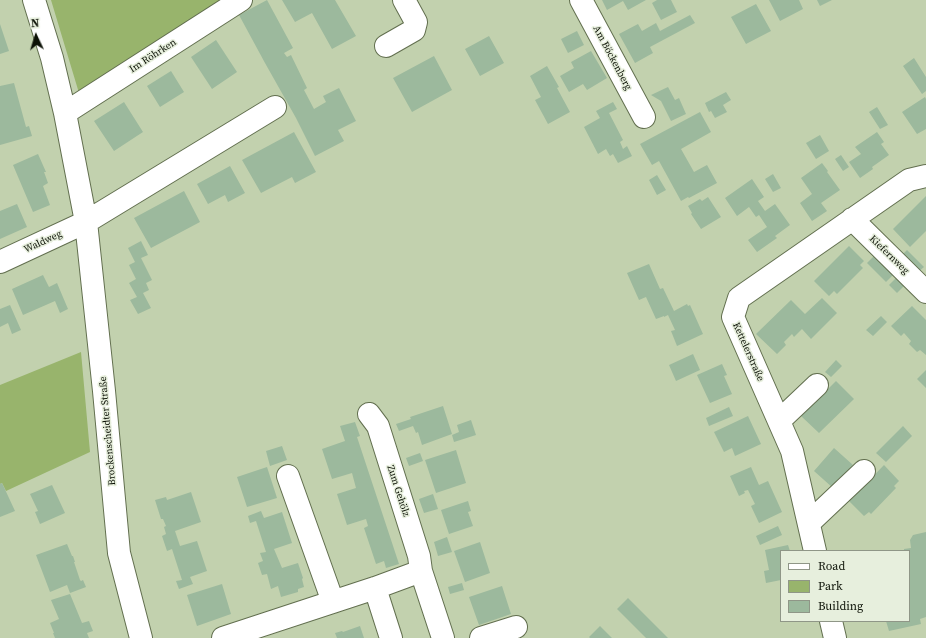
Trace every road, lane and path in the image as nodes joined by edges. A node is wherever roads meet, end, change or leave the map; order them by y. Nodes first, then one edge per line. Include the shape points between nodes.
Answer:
1 (34, 0) edge
2 (240, 0) edge
3 (404, 0) edge
4 (581, 0) edge
5 (386, 46) dead end
6 (275, 107) dead end
7 (66, 112) junction
8 (644, 116) dead end
9 (926, 176) edge
10 (852, 219) junction
11 (86, 222) junction
12 (0, 262) edge
13 (926, 292) edge
14 (817, 385) dead end
15 (369, 414) dead end
16 (779, 421) junction
17 (864, 471) dead end
18 (288, 476) dead end
19 (809, 523) junction
20 (815, 550) edge
21 (421, 571) junction
22 (375, 588) junction
23 (333, 602) junction
24 (831, 622) edge
25 (516, 626) dead end
26 (141, 638) edge
27 (223, 638) edge
28 (391, 638) edge
29 (443, 638) edge
30 (482, 638) edge
31 (835, 638) edge

1 - 7 street, Brockenscheidter Straße
2 - 7 street, Im Röhrken
3 - 5 street via 416,22 414,30
4 - 8 street, Am Böckenberg
6 - 11 street
7 - 11 street, Brockenscheidter Straße
9 - 10 street, Kettelerstraße via 909,180
10 - 13 street, Kiefernweg
10 - 16 street, Kettelerstraße via 739,298 733,317
11 - 12 street, Waldweg
11 - 26 street, Brockenscheidter Straße via 119,553
14 - 16 street
15 - 21 street, Zum Gehölz via 378,426 419,556
16 - 19 street, Kettelerstraße via 792,451
17 - 19 street
18 - 23 street
19 - 20 street, Kettelerstraße
21 - 22 street
21 - 29 street, Zum Gehölz
22 - 23 street
22 - 28 street
23 - 27 street
24 - 31 street
25 - 30 street

